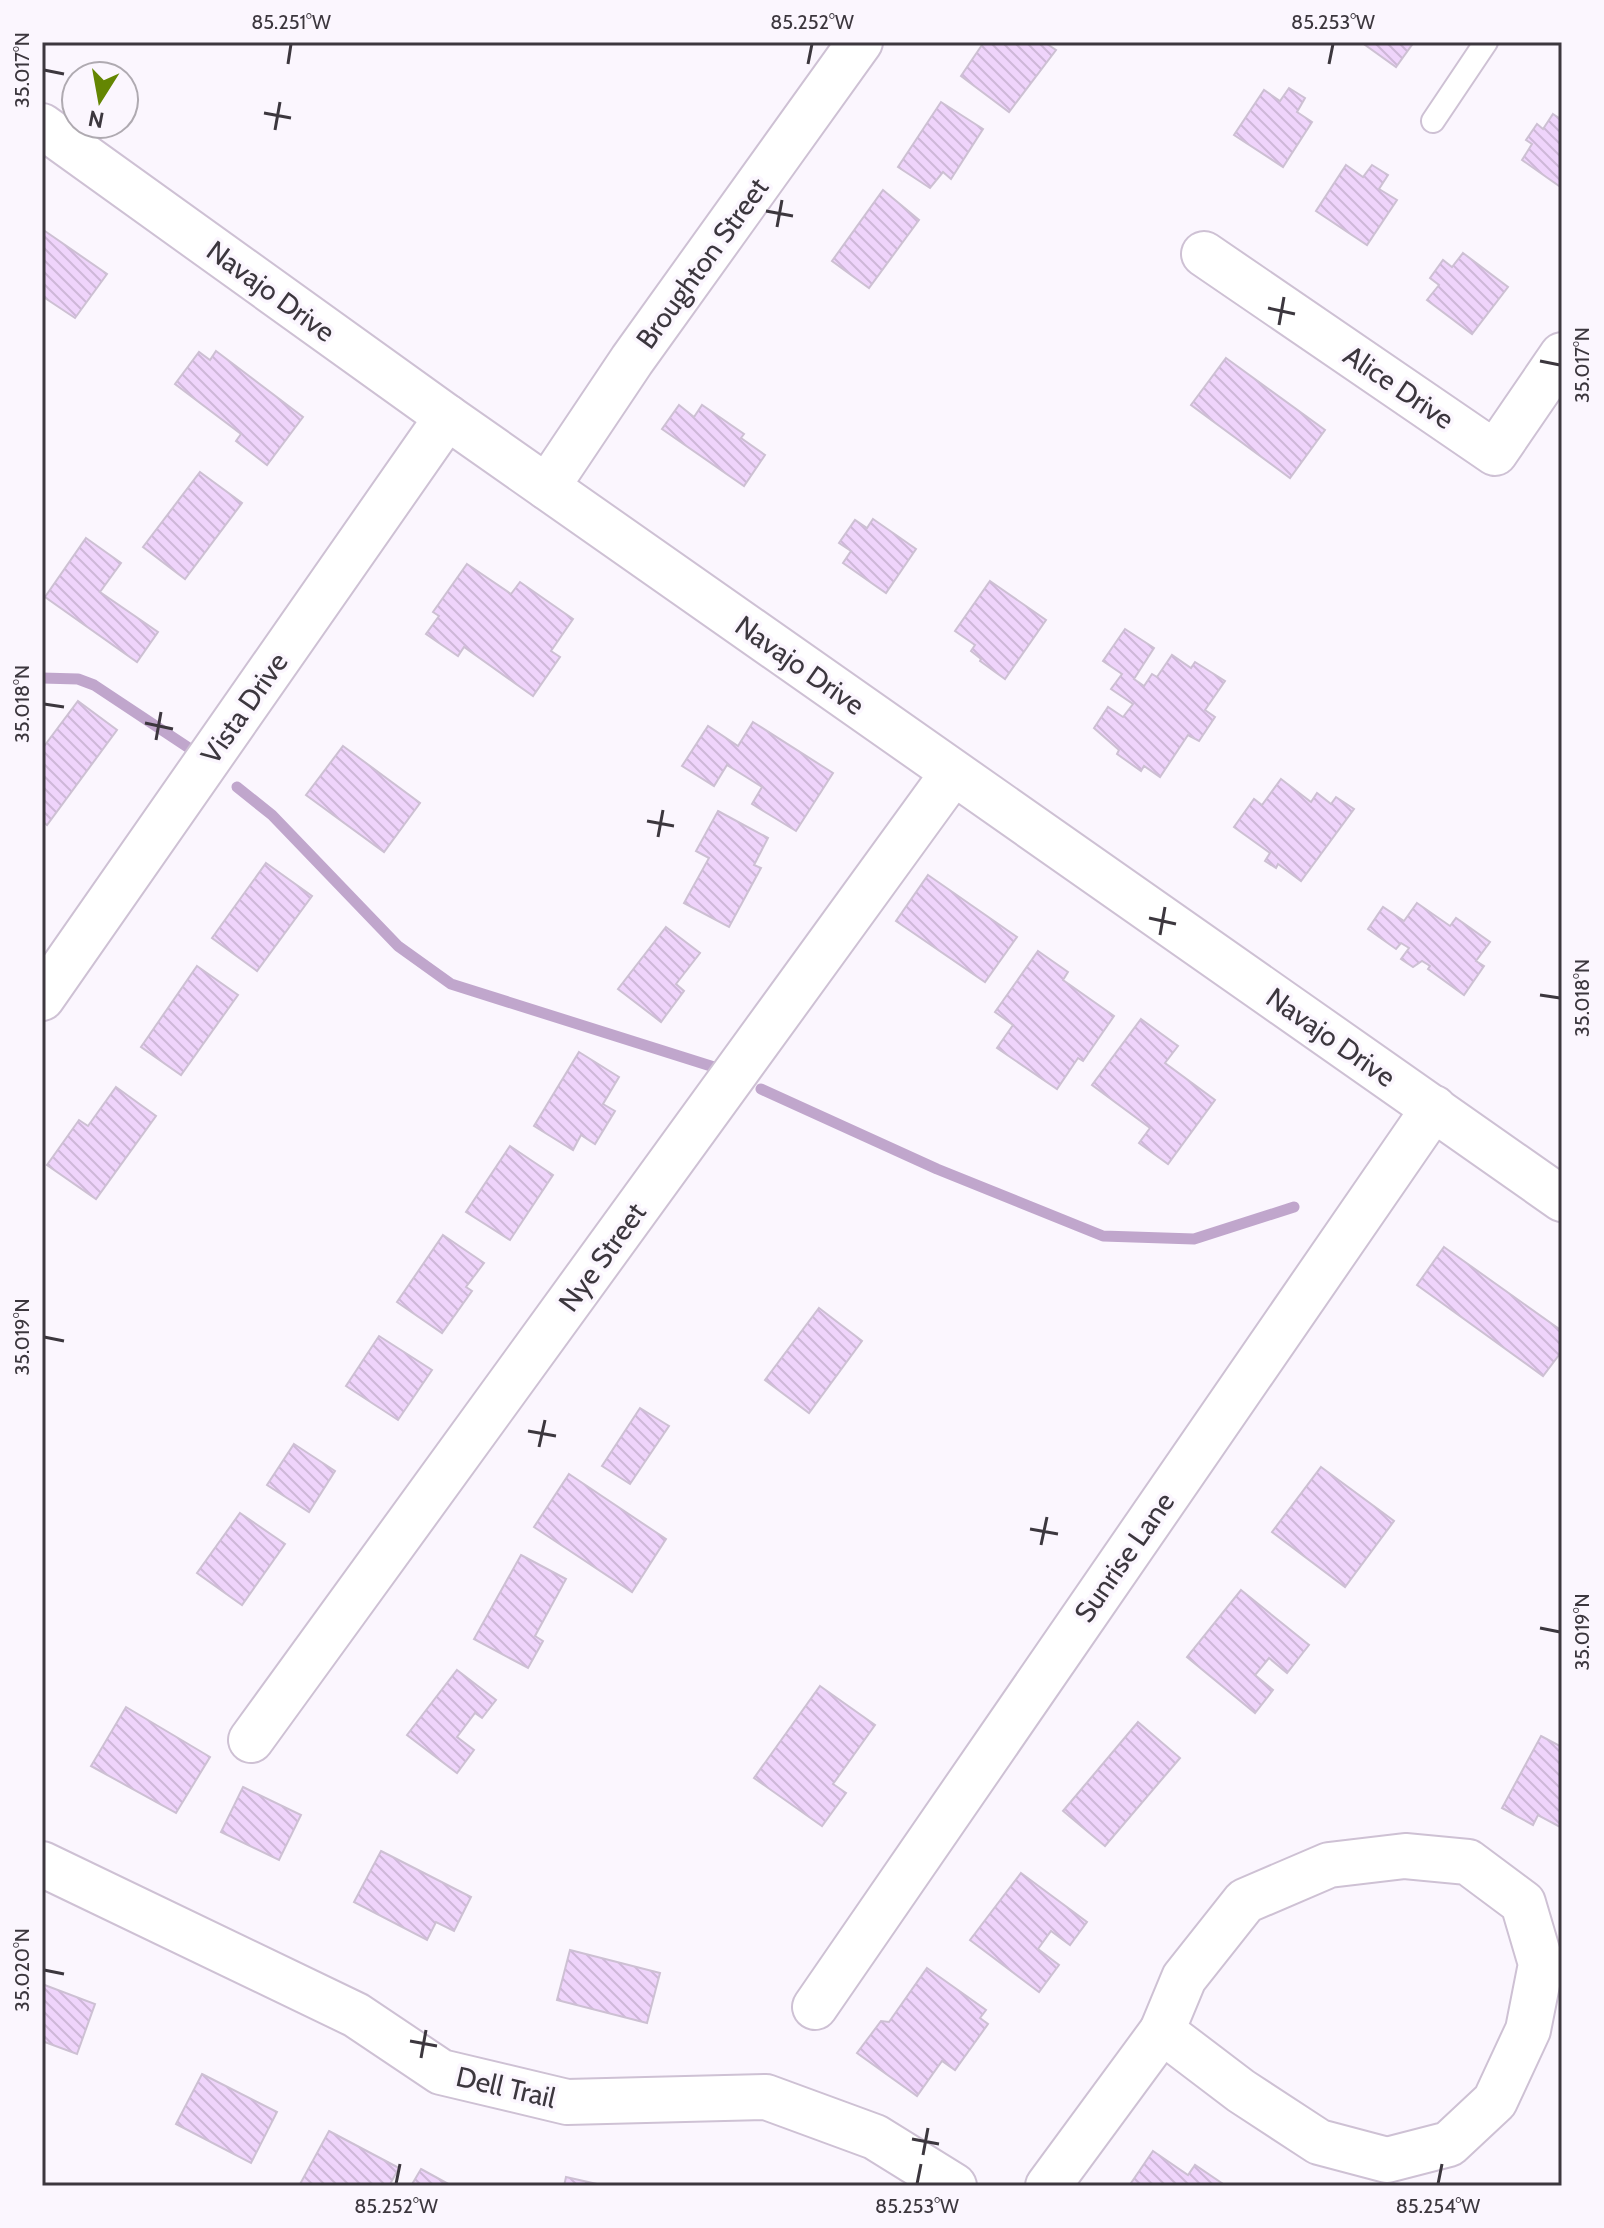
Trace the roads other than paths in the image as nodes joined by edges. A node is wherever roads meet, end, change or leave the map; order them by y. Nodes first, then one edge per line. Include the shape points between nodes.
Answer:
1 (860, 42) edge
2 (1486, 42) edge
3 (1433, 121) dead end
4 (42, 126) edge
5 (1204, 254) dead end
6 (1562, 355) edge
7 (447, 417) junction
8 (547, 487) junction
9 (953, 773) junction
10 (42, 998) edge
11 (1434, 1108) junction
12 (1562, 1199) edge
13 (251, 1740) dead end
14 (42, 1864) edge
15 (815, 2007) dead end
16 (1162, 2031) junction
17 (954, 2186) edge
18 (1048, 2186) edge

1 - 8 street, Broughton Street
2 - 3 lane
4 - 7 street, Navajo Drive
5 - 6 street, Alice Drive via 1495,453
7 - 8 street, Navajo Drive
7 - 10 street, Vista Drive
8 - 9 street, Navajo Drive
9 - 11 street, Navajo Drive
9 - 13 street, Nye Street
11 - 12 street, Navajo Drive
11 - 15 street, Sunrise Lane
14 - 17 street, Dell Trail via 356,2015 441,2072 567,2102 766,2097 875,2137
16 - 16 street via 1319,2142 1387,2160 1449,2144 1495,2101 1528,2030 1541,1964 1523,1903 1468,1862 1405,1856 1329,1865 1245,1901 1184,1978
16 - 18 street

